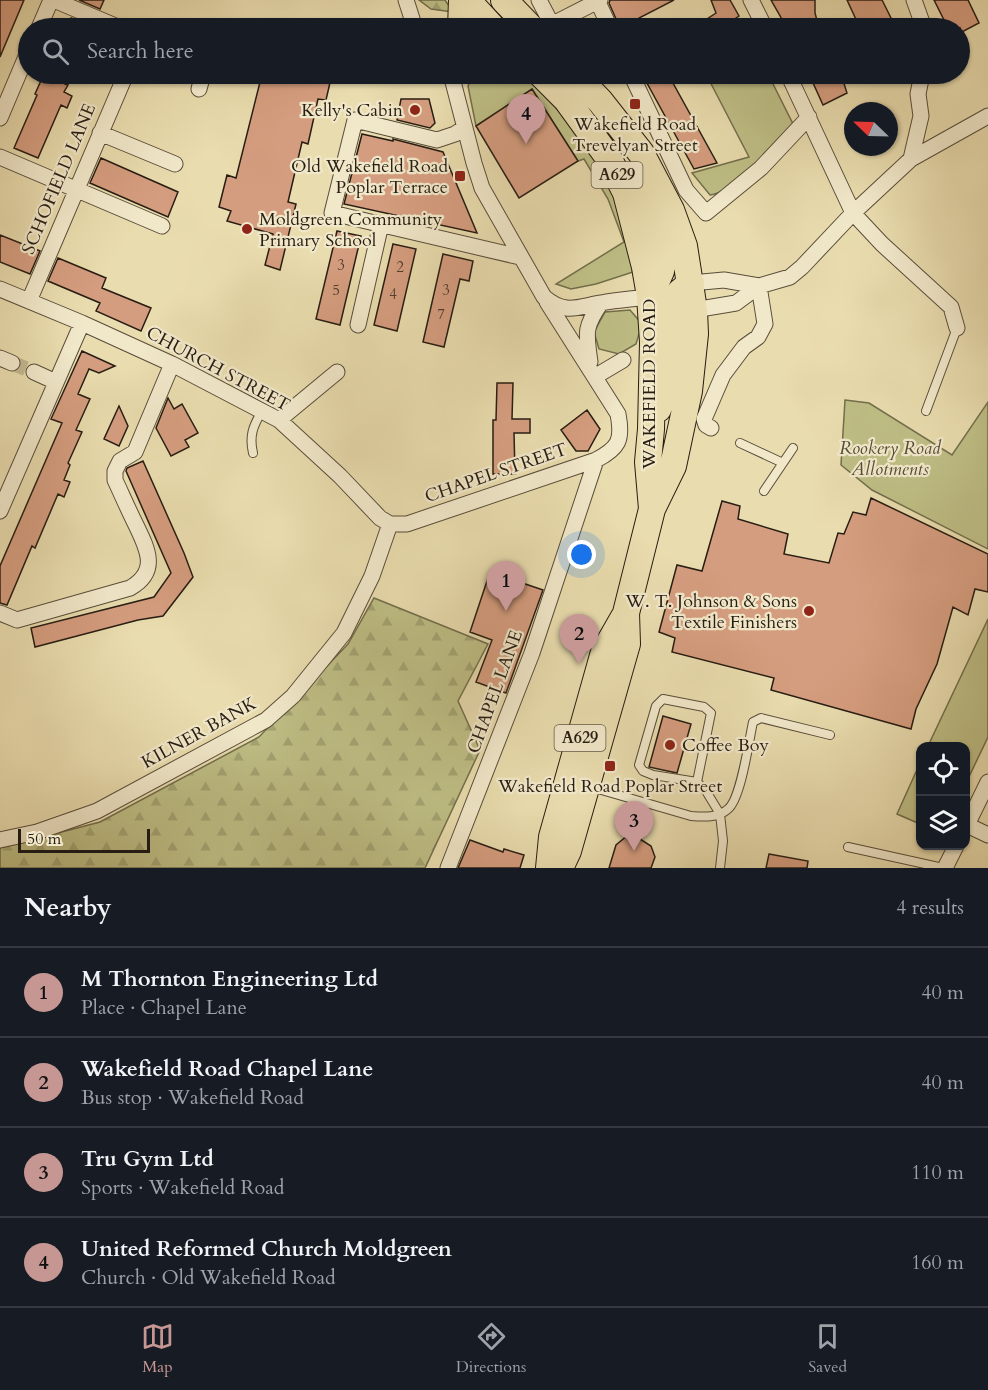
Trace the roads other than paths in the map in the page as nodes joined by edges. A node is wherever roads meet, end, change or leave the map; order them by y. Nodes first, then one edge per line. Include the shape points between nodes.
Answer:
1 (52, 0) edge
2 (406, 0) edge
3 (462, 0) edge
4 (467, 0) edge
5 (504, 0) edge
6 (539, 0) edge
7 (598, 0) edge
8 (751, 0) edge
9 (914, 0) edge
10 (44, 18) edge
11 (96, 18) edge
12 (412, 18) edge
13 (461, 18) edge
14 (484, 18) edge
15 (527, 18) edge
16 (548, 18) edge
17 (558, 18) edge
18 (606, 18) edge
19 (760, 18) edge
20 (920, 18) edge
21 (18, 76) edge
22 (119, 84) edge
23 (200, 84) edge
24 (453, 84) edge
25 (551, 84) edge
26 (584, 84) edge
27 (637, 84) edge
28 (793, 84) edge
29 (920, 84) edge
30 (199, 89) dead end
31 (988, 116) edge
32 (809, 117) junction
33 (0, 118) edge
34 (464, 128) junction
35 (100, 133) junction
36 (641, 153) junction
37 (0, 157) edge
38 (911, 159) junction
39 (175, 164) dead end
40 (76, 189) junction
41 (854, 213) junction
42 (381, 224) junction
43 (162, 226) dead end
44 (520, 257) junction
45 (691, 283) junction
46 (759, 286) junction
47 (0, 289) edge
48 (650, 296) junction
49 (544, 297) junction
50 (29, 301) junction
51 (601, 303) junction
52 (684, 308) junction
53 (82, 323) junction
54 (358, 325) dead end
55 (957, 328) joint
56 (731, 336) dead end
57 (744, 347) junction
58 (623, 360) dead end
59 (172, 364) junction
60 (34, 372) tunnel mouth
61 (337, 372) dead end
62 (593, 372) junction
63 (56, 382) junction
64 (262, 411) junction
65 (926, 411) dead end
66 (279, 420) junction
67 (711, 428) dead end
68 (651, 429) junction
69 (741, 443) dead end
70 (792, 448) dead end
71 (253, 453) dead end
72 (596, 460) junction
73 (783, 464) junction
74 (764, 491) dead end
75 (652, 509) junction
76 (0, 511) edge
77 (390, 524) junction
78 (0, 613) edge
79 (626, 613) junction
80 (830, 735) dead end
81 (697, 782) junction
82 (988, 782) edge
83 (587, 786) junction
84 (720, 814) junction
85 (970, 818) edge
86 (970, 828) edge
87 (988, 835) edge
88 (0, 840) edge
89 (848, 847) dead end
90 (954, 850) edge
91 (448, 868) edge
92 (549, 868) edge
93 (560, 868) edge
94 (720, 868) edge
95 (944, 868) edge

1 - 10 street
1 - 11 street
2 - 12 street
3 - 13 highway
4 - 14 highway
5 - 15 highway
6 - 16 street
7 - 17 street
7 - 18 street
8 - 19 street
9 - 20 street
21 - 33 street
22 - 35 street, SCHOFIELD LANE
23 - 30 street
24 - 34 street
25 - 48 highway, WAKEFIELD ROAD / A629 via 586,124 626,193
26 - 36 highway, WAKEFIELD ROAD / A629
27 - 32 street via 686,190 706,213 761,168
28 - 32 street
29 - 38 street via 921,116
31 - 38 street
32 - 41 street
34 - 42 street via 437,140 355,120 332,213
34 - 44 street via 482,188
35 - 39 street
35 - 40 street, SCHOFIELD LANE
36 - 45 highway, WAKEFIELD ROAD / A629 via 671,210 684,246
36 - 48 highway via 640,180 664,251 661,271
37 - 40 street
38 - 41 street
40 - 43 street
40 - 50 street, SCHOFIELD LANE
41 - 46 street via 790,277
41 - 55 street via 951,307
42 - 44 street
42 - 54 street
44 - 49 street
45 - 46 street via 724,280
45 - 52 highway, WAKEFIELD ROAD / A629
46 - 52 street via 736,303
46 - 57 street via 765,324 758,338
47 - 50 street, CHURCH STREET
48 - 51 street
48 - 52 street
48 - 68 highway, WAKEFIELD ROAD / A629
49 - 51 street via 564,309
49 - 62 street
50 - 53 street, CHURCH STREET
51 - 62 street via 586,334
52 - 68 highway via 670,377
52 - 75 highway, WAKEFIELD ROAD / A629 via 695,334 687,401 673,466
53 - 59 street, CHURCH STREET
53 - 63 street
55 - 65 lane
56 - 57 street
57 - 67 street via 723,375 704,420
58 - 62 street
59 - 64 street, CHURCH STREET
59 - 78 street via 135,452 120,461 115,471 115,480 148,552 146,573 130,588 17,620
60 - 63 street
61 - 66 street
62 - 72 street, CHAPEL STREET via 618,414 621,428 620,440 612,451
63 - 76 street
64 - 66 street, CHURCH STREET
64 - 71 lane via 253,426
66 - 77 street, CHURCH STREET
68 - 75 highway, WAKEFIELD ROAD / A629 via 648,462
69 - 73 lane
70 - 73 lane
72 - 77 street, CHAPEL STREET via 407,524
72 - 91 street, CHAPEL LANE via 532,653
73 - 74 lane
75 - 79 highway, WAKEFIELD ROAD / A629
77 - 88 street, KILNER BANK via 372,576 344,633 293,696 266,720 98,811
79 - 83 highway, WAKEFIELD ROAD / A629 via 627,644
79 - 92 highway, WAKEFIELD ROAD / A629 via 604,652 552,837
80 - 84 lane via 761,718 753,722 738,794 731,808
81 - 81 lane via 653,775 639,765 656,706 663,699 704,707 711,713
81 - 84 lane
82 - 85 street
83 - 84 lane via 691,816
83 - 93 highway, WAKEFIELD ROAD / A629
84 - 94 lane
86 - 87 street
89 - 95 lane
90 - 95 street

